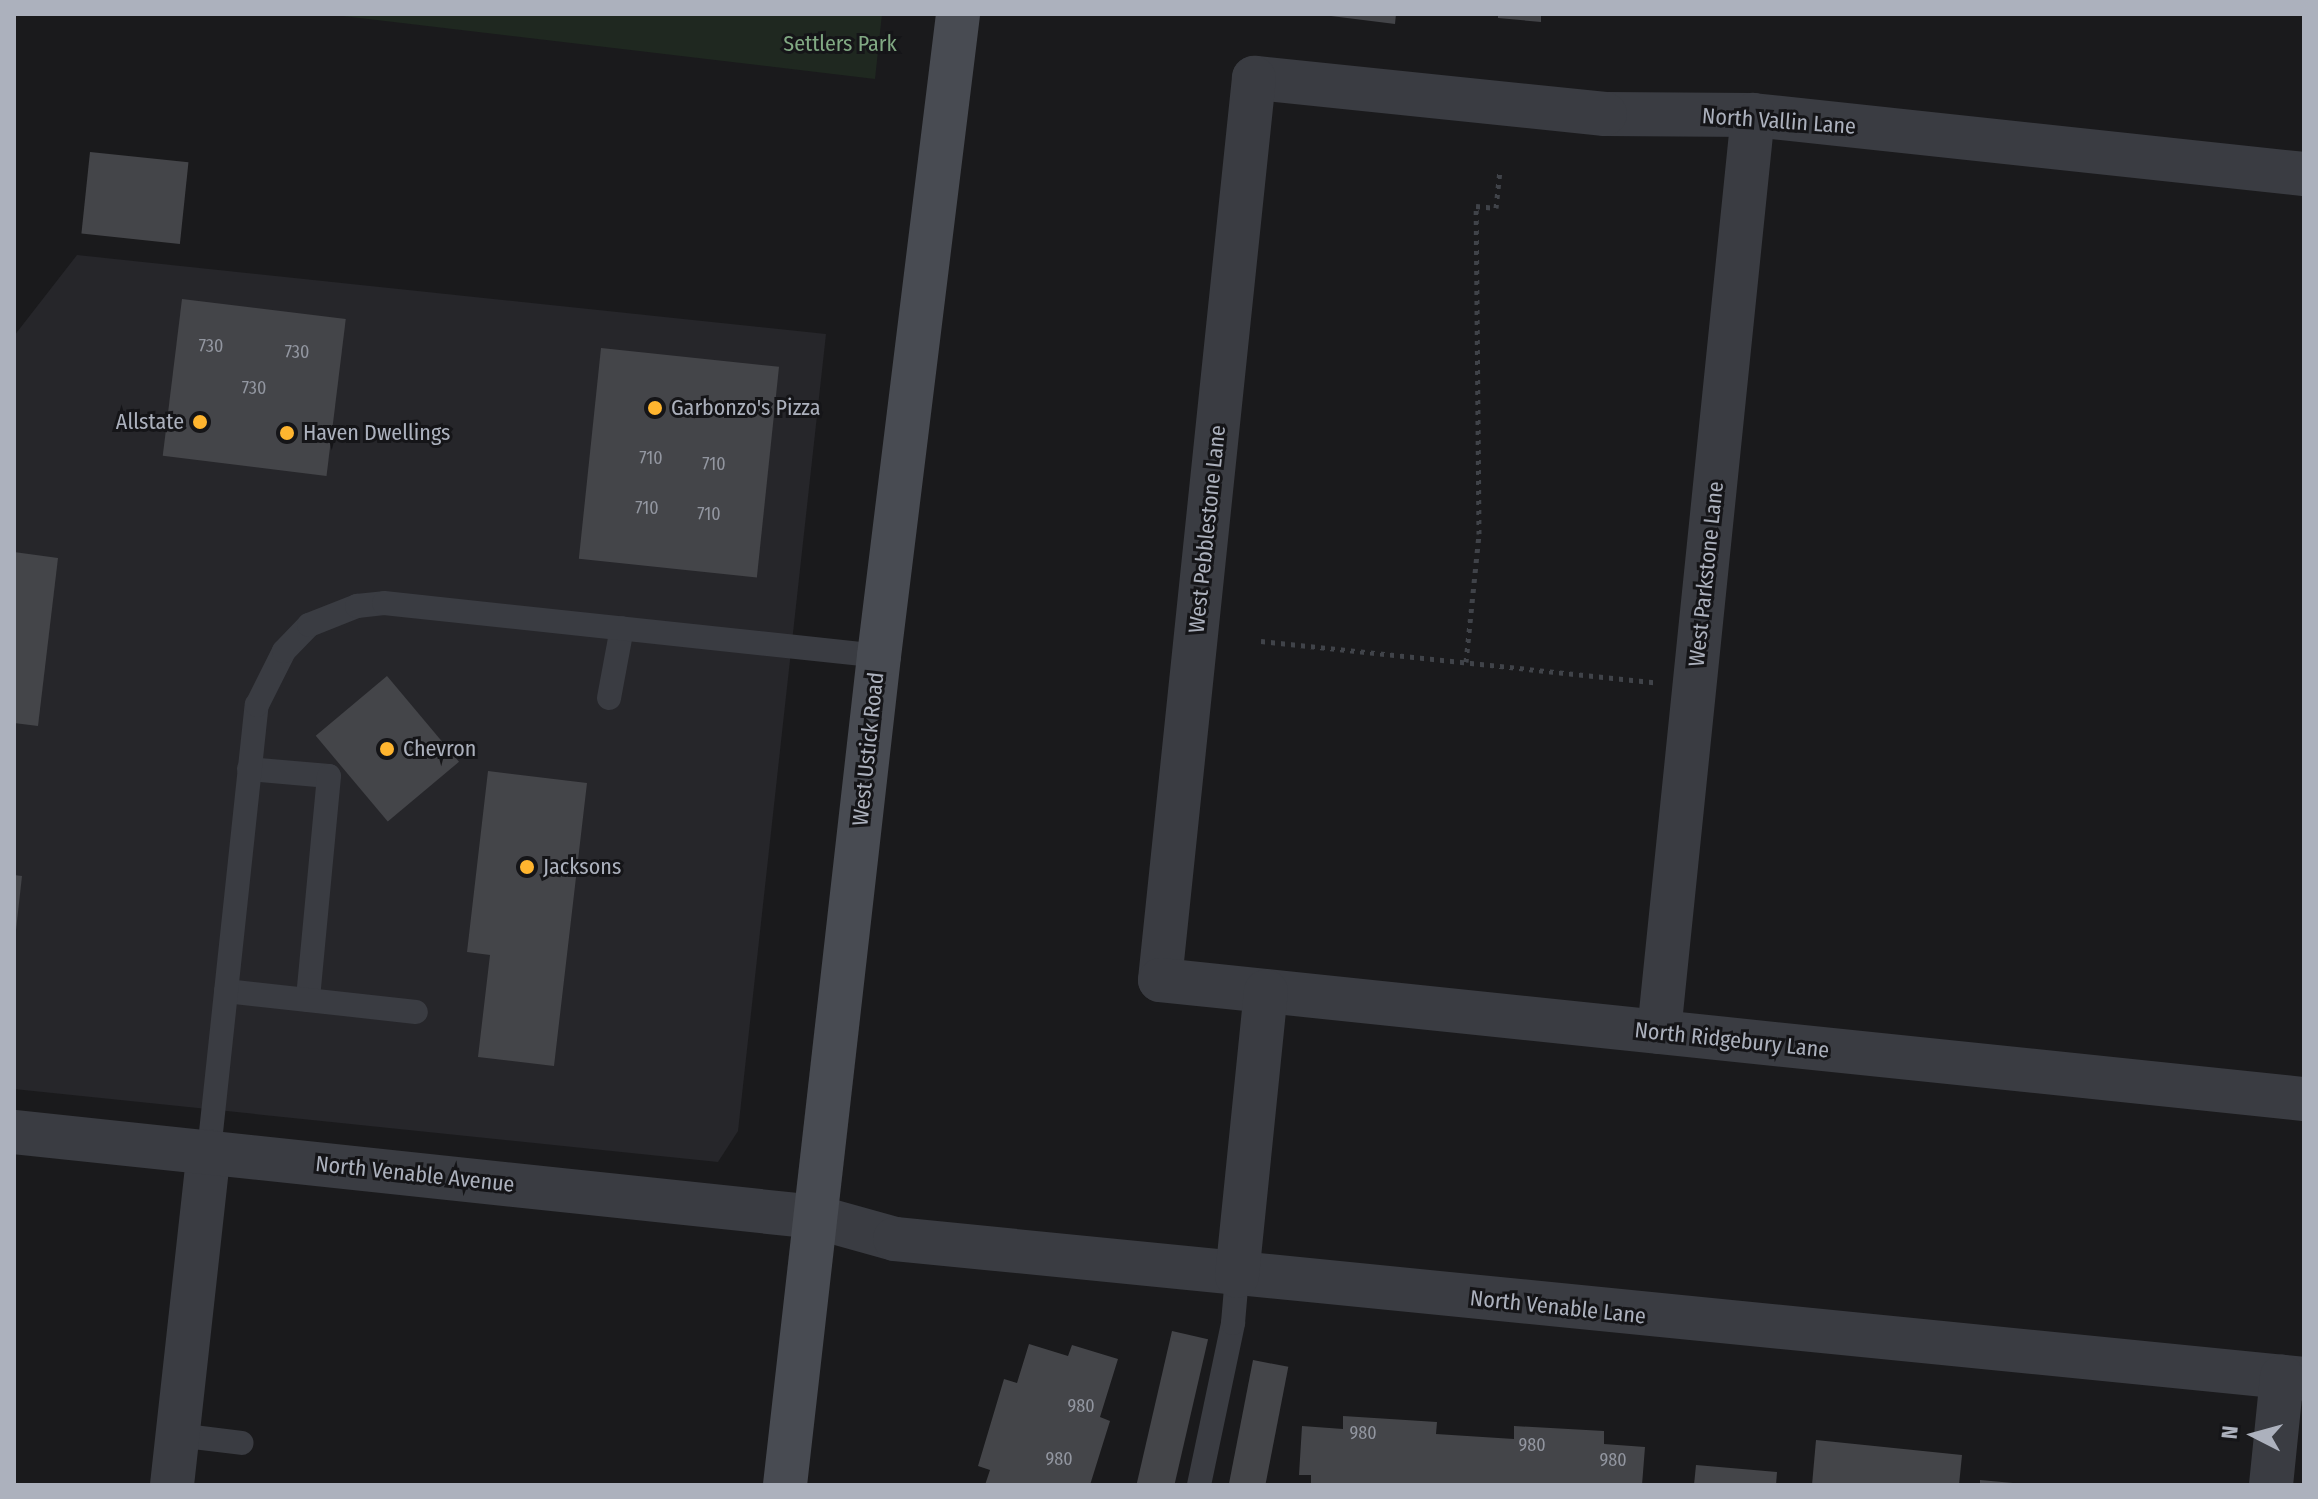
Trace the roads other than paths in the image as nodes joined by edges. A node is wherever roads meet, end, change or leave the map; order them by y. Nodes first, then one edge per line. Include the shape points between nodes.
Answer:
1 (958, 14) edge
2 (1254, 78) joint
3 (1753, 115) junction
4 (2304, 174) edge
5 (622, 628) junction
6 (879, 656) junction
7 (609, 698) dead end
8 (249, 769) junction
9 (1160, 980) joint
10 (226, 991) junction
11 (1266, 991) junction
12 (308, 1000) junction
13 (416, 1012) dead end
14 (1659, 1032) junction
15 (2304, 1099) edge
16 (14, 1132) edge
17 (209, 1151) junction
18 (816, 1217) junction
19 (1237, 1276) junction
20 (2293, 1378) edge
21 (177, 1435) junction
22 (242, 1443) dead end
23 (172, 1485) edge
24 (785, 1485) edge
25 (1199, 1485) edge
26 (2271, 1485) edge

1 - 6 main road, West Ustick Road
2 - 3 street, North Vallin Lane via 1605,114
2 - 9 street, West Pebblestone Lane
3 - 4 street, North Vallin Lane
3 - 14 street, West Parkstone Lane
5 - 6 lane
5 - 7 lane
5 - 8 lane via 384,603 357,606 309,625 284,651 257,705
6 - 18 main road, West Ustick Road
8 - 10 lane
8 - 12 lane via 329,776
9 - 11 street, North Ridgebury Lane
10 - 12 lane
10 - 17 lane
11 - 14 street, North Ridgebury Lane
11 - 19 street
12 - 13 lane
14 - 15 street, North Ridgebury Lane
16 - 17 street, North Venable Avenue
17 - 18 street, North Venable Avenue
17 - 21 street
18 - 19 street, North Venable Lane via 895,1239
18 - 24 main road, West Ustick Road
19 - 20 street, North Venable Lane
19 - 25 lane via 1233,1323
20 - 26 street
21 - 22 lane
21 - 23 street

